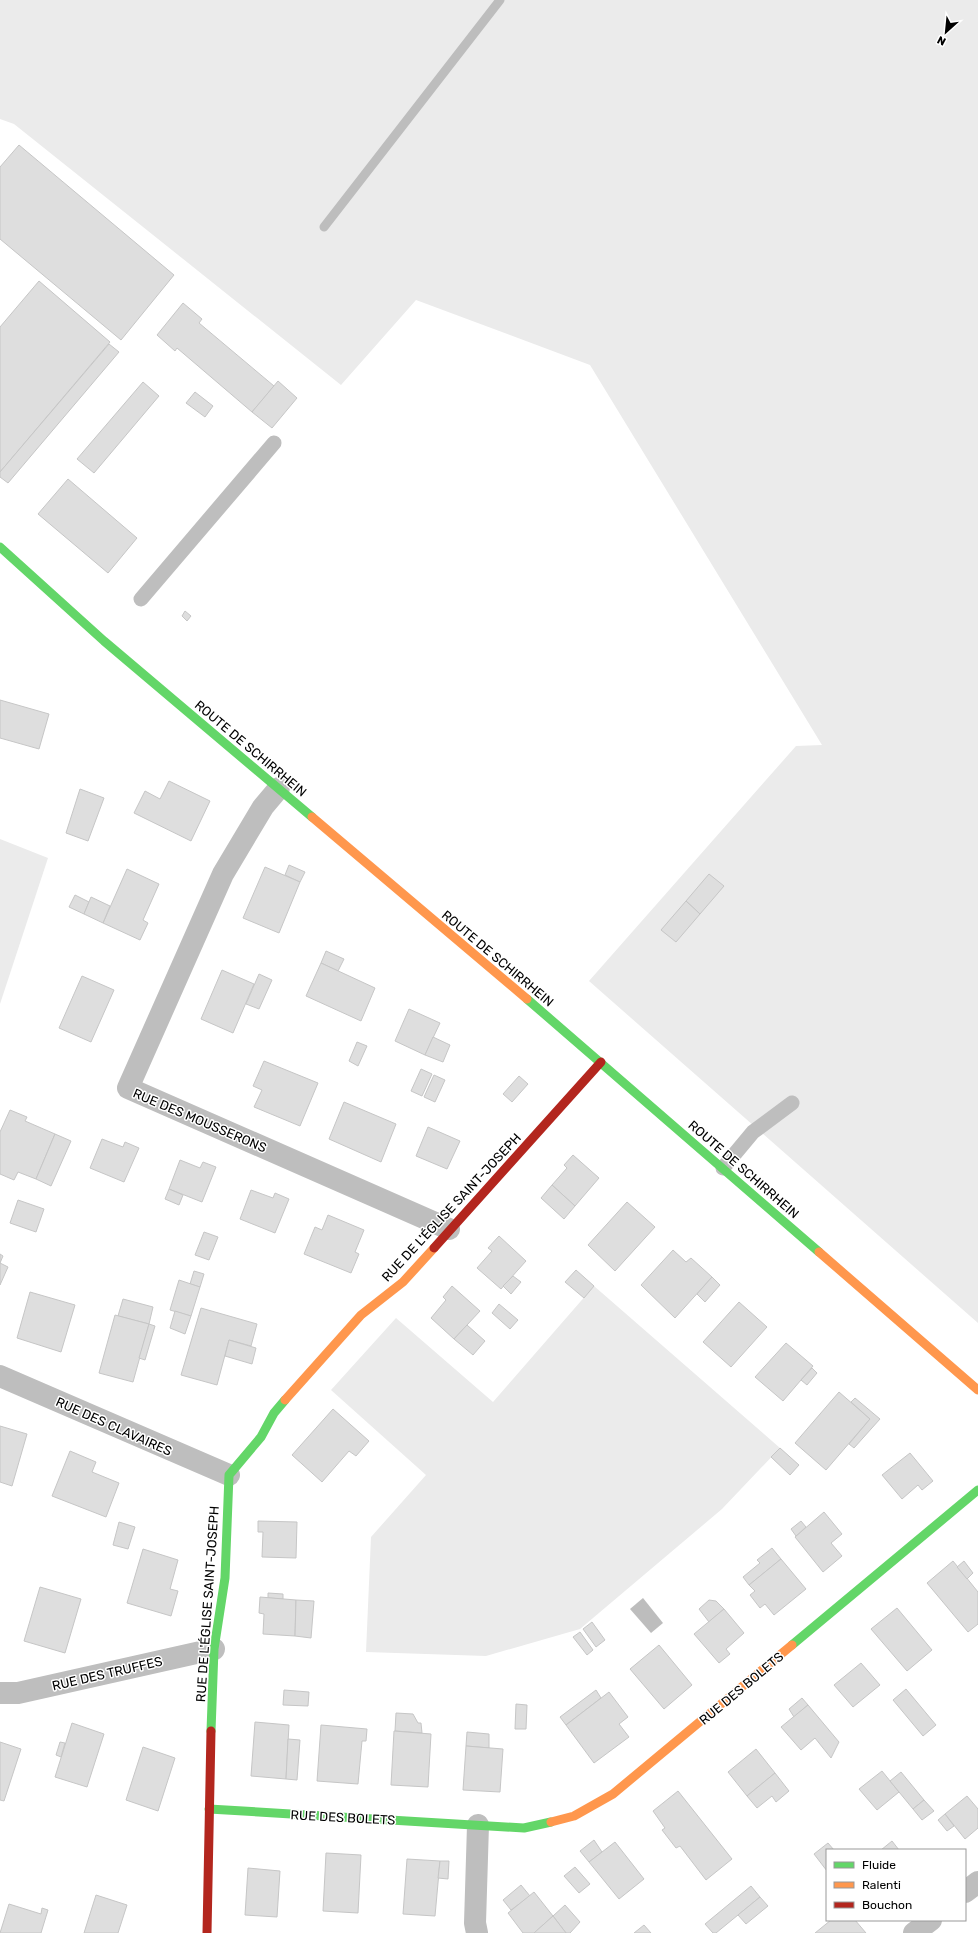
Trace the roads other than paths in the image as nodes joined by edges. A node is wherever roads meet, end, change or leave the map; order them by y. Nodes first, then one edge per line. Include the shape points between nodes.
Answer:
1 (274, 443) dead end
2 (0, 547) edge
3 (140, 599) dead end
4 (279, 788) junction
5 (601, 1062) junction
6 (792, 1103) dead end
7 (723, 1168) junction
8 (450, 1229) junction
9 (0, 1376) edge
10 (978, 1390) edge
11 (229, 1475) junction
12 (978, 1490) edge
13 (214, 1649) junction
14 (0, 1693) edge
15 (209, 1809) junction
16 (478, 1825) junction
17 (978, 1882) edge
18 (966, 1891) edge
19 (930, 1921) edge
20 (207, 1933) edge
21 (477, 1933) edge
22 (914, 1933) edge

1 - 3 lane
2 - 4 street, ROUTE DE SCHIRRHEIN via 104,641
4 - 5 street, ROUTE DE SCHIRRHEIN
4 - 8 street, RUE DES MOUSSERONS via 263,807 223,874 128,1088
5 - 7 street, ROUTE DE SCHIRRHEIN
5 - 8 street, RUE DE L'ÉGLISE SAINT-JOSEPH
6 - 7 lane via 753,1132
7 - 10 street, ROUTE DE SCHIRRHEIN
8 - 11 street, RUE DE L'ÉGLISE SAINT-JOSEPH via 403,1282 361,1315 274,1413 261,1437
9 - 11 street, RUE DES CLAVAIRES
11 - 13 street, RUE DE L'ÉGLISE SAINT-JOSEPH via 224,1578
12 - 16 street, RUE DES BOLETS via 613,1794 574,1816 524,1828
13 - 14 street, RUE DES TRUFFES via 18,1693
13 - 15 street, RUE DE L'ÉGLISE SAINT-JOSEPH
15 - 16 street, RUE DES BOLETS
15 - 20 street, RUE DE L'ÉGLISE SAINT-JOSEPH
16 - 21 street via 475,1923
17 - 18 street
19 - 22 street

